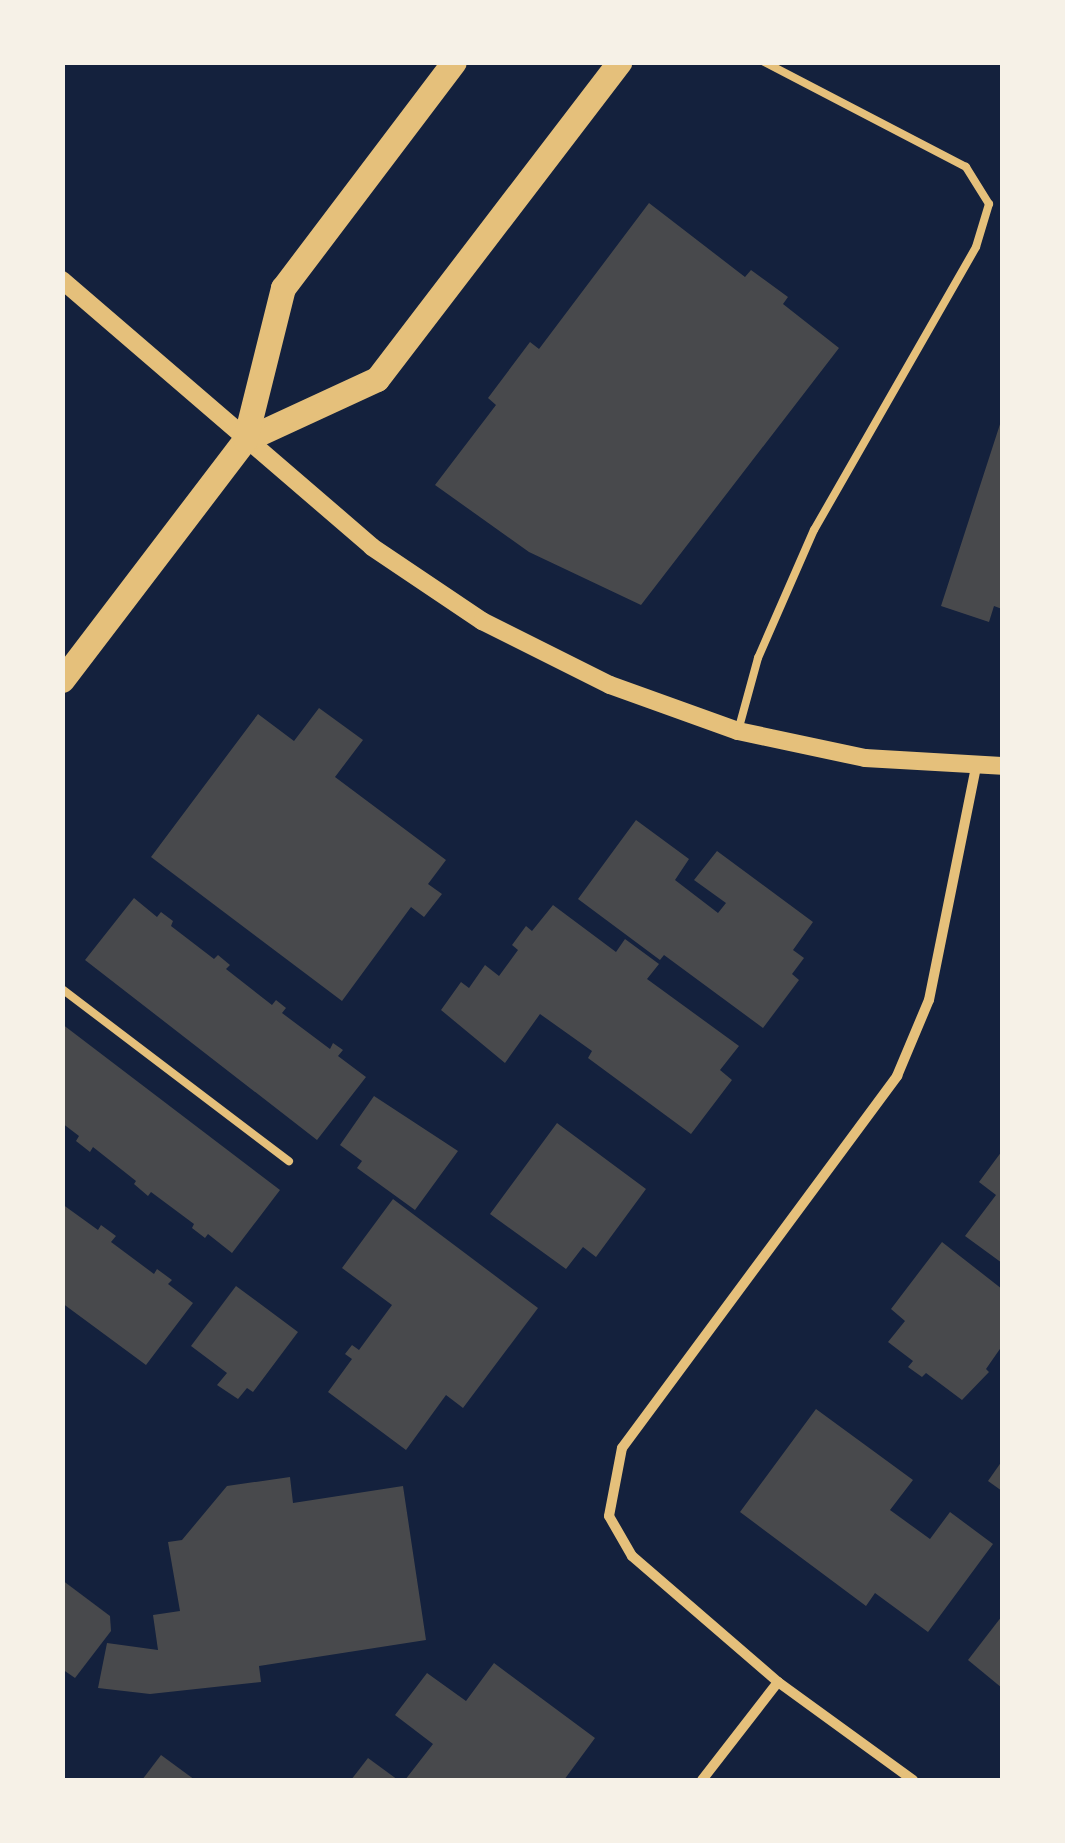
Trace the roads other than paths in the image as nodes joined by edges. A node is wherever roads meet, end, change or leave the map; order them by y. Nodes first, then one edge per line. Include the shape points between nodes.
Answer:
1 (619, 62) edge
2 (764, 62) edge
3 (444, 65) edge
4 (62, 280) edge
5 (245, 440) junction
6 (62, 680) edge
7 (738, 731) junction
8 (976, 766) junction
9 (1002, 766) edge
10 (62, 990) edge
11 (289, 1161) dead end
12 (778, 1682) junction
13 (702, 1780) edge
14 (913, 1780) edge

1 - 5 main road via 378,379
2 - 7 lane via 966,168 989,204 976,247 814,530 758,658
3 - 5 main road via 283,288
4 - 5 street
5 - 6 main road
5 - 7 street via 372,548 482,621 610,685
7 - 8 street via 865,758
8 - 9 street
8 - 12 street via 930,1000 897,1076 622,1448 609,1516 632,1556
10 - 11 lane
12 - 13 street
12 - 14 street

